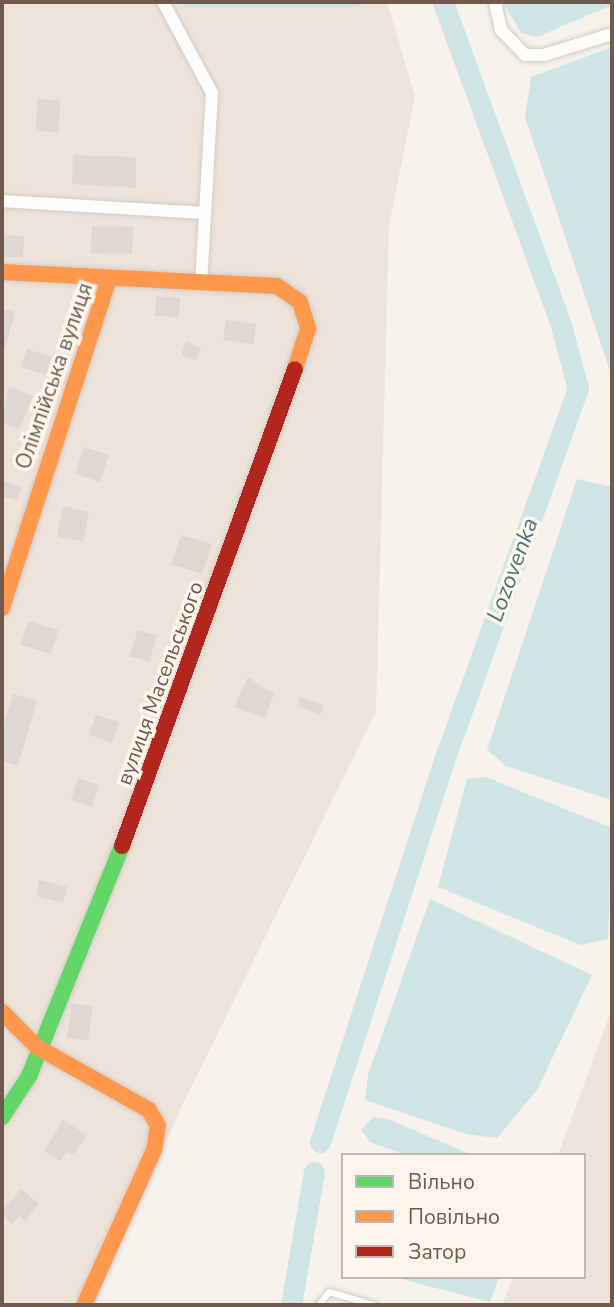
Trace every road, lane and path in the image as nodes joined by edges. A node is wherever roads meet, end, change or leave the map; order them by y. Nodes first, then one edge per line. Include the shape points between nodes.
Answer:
1 (163, 2) edge
2 (495, 2) edge
3 (612, 34) edge
4 (2, 201) edge
5 (203, 213) junction
6 (2, 272) edge
7 (109, 279) junction
8 (201, 281) junction
9 (2, 608) edge
10 (2, 1012) edge
11 (37, 1047) junction
12 (2, 1117) edge
13 (84, 1305) edge
14 (319, 1305) edge
15 (374, 1305) edge

1 - 5 street via 212,93
2 - 3 street via 501,30 525,55 544,55
4 - 5 street
5 - 8 street
6 - 7 street
7 - 8 street
7 - 9 street, Олімпійська вулиця
8 - 11 street, вулиця Масельського via 289,291 300,303 308,329 259,480 124,845
10 - 11 street
11 - 12 street, вулиця Масельського via 29,1076
11 - 13 street via 149,1110 158,1126 154,1150
14 - 15 lane via 329,1292

